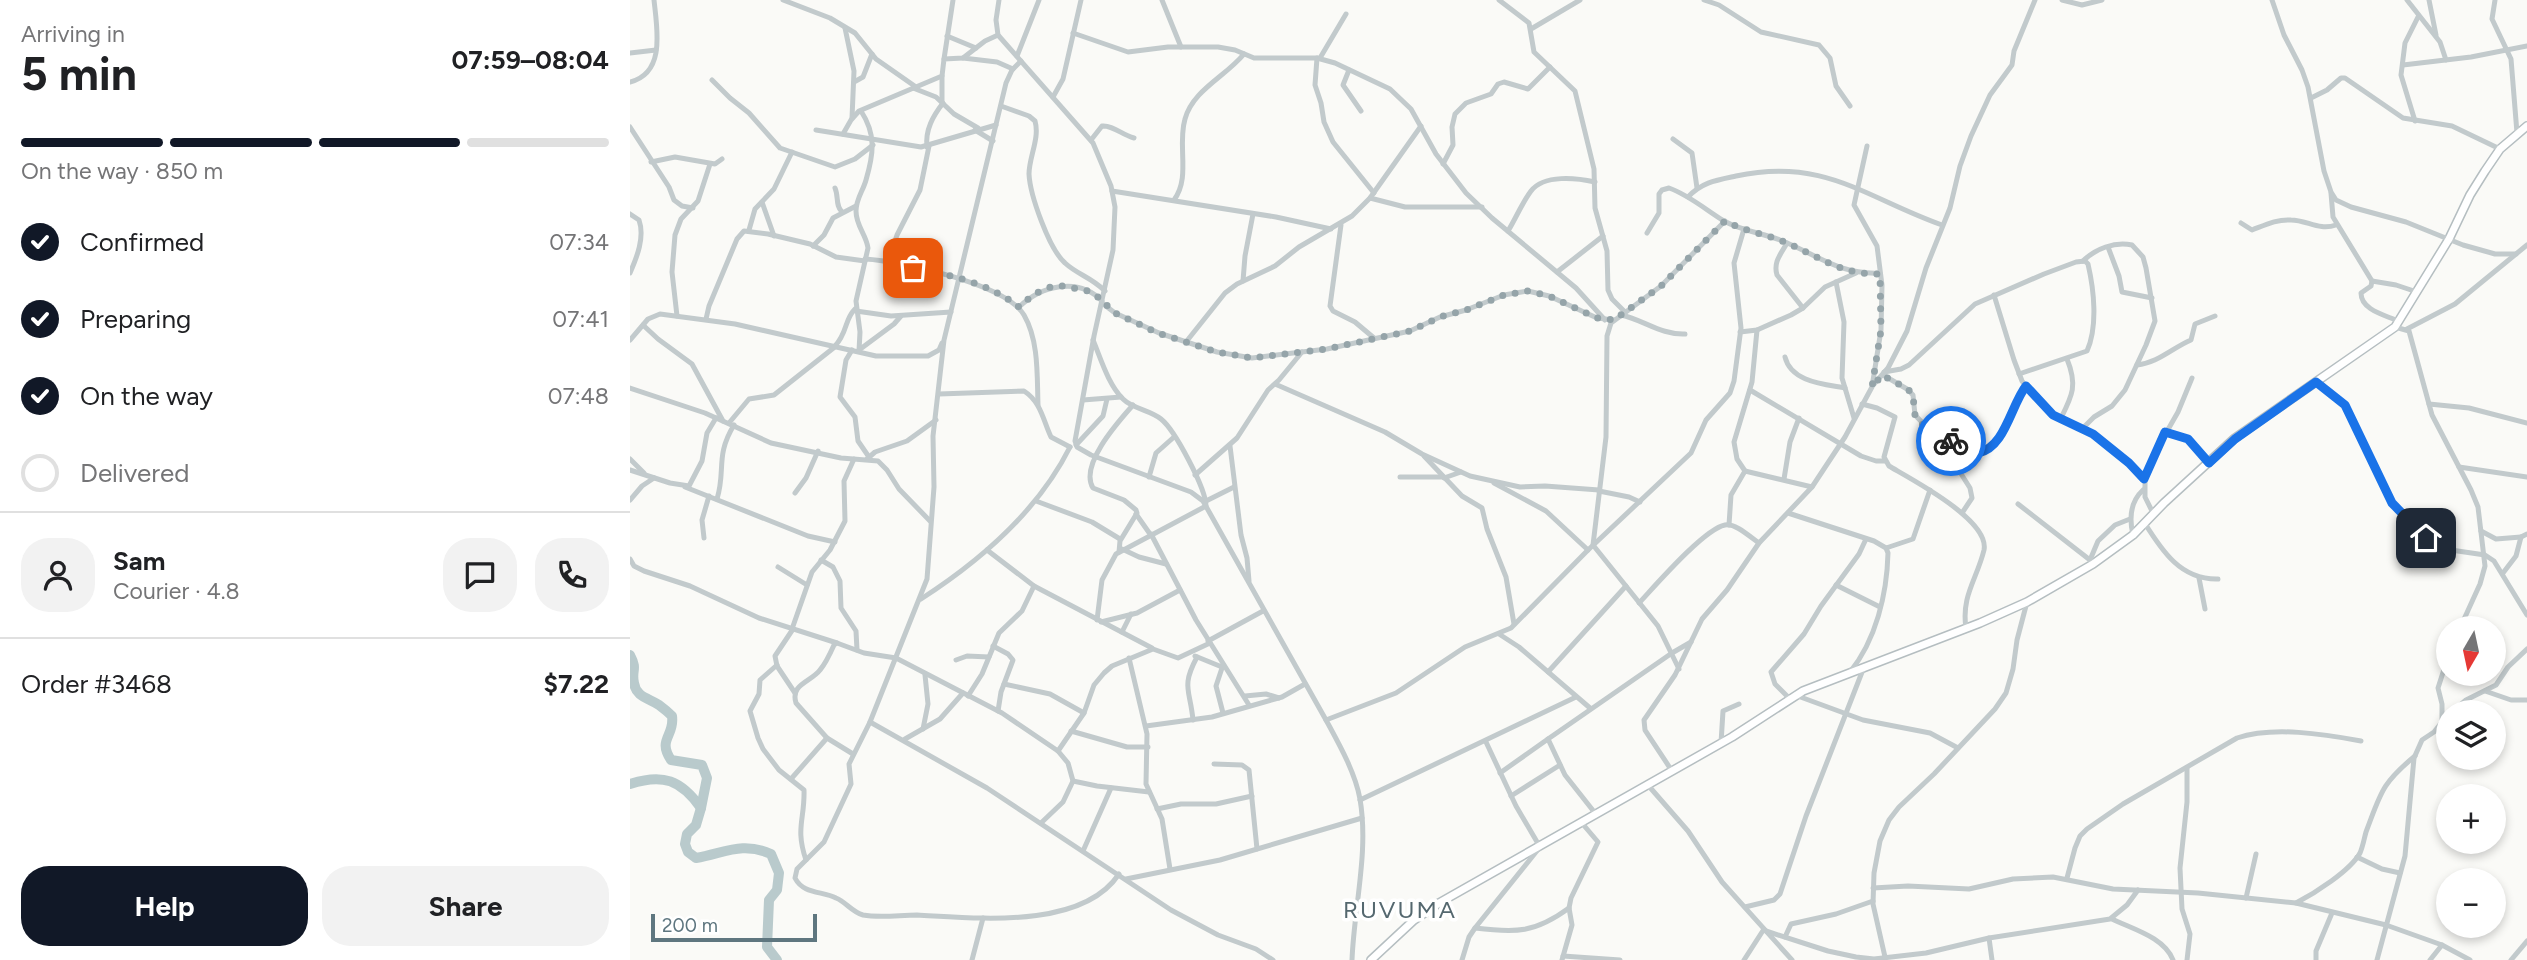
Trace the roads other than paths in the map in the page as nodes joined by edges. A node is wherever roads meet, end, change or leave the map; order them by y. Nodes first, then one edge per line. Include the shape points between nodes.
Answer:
1 (654, 0) edge
2 (783, 0) edge
3 (953, 0) edge
4 (999, 0) edge
5 (1039, 0) edge
6 (1081, 0) edge
7 (1162, 0) edge
8 (1499, 0) edge
9 (1580, 0) edge
10 (1703, 0) edge
11 (2035, 0) edge
12 (2062, 0) edge
13 (2102, 0) edge
14 (2272, 0) edge
15 (2407, 0) edge
16 (2429, 0) edge
17 (2495, 0) edge
18 (1346, 14) dead end
19 (2418, 17) junction
20 (844, 27) junction
21 (1531, 29) junction
22 (1073, 33) junction
23 (998, 35) junction
24 (947, 36) junction
25 (2437, 39) junction
26 (2527, 46) edge
27 (1181, 47) junction
28 (976, 48) junction
29 (656, 50) junction
30 (2508, 51) junction
31 (630, 53) edge
32 (872, 54) junction
33 (1244, 54) junction
34 (1017, 55) junction
35 (963, 58) junction
36 (1318, 58) junction
37 (944, 59) junction
38 (2446, 60) junction
39 (1021, 61) junction
40 (2403, 65) junction
41 (1550, 67) junction
42 (1013, 69) junction
43 (1349, 70) junction
44 (943, 76) junction
45 (712, 80) dead end
46 (630, 82) edge
47 (854, 82) junction
48 (914, 87) junction
49 (1053, 97) junction
50 (2311, 98) junction
51 (942, 102) junction
52 (1000, 106) junction
53 (1850, 106) dead end
54 (861, 111) junction
55 (1361, 111) dead end
56 (852, 118) junction
57 (2415, 121) junction
58 (996, 125) junction
59 (1421, 126) junction
60 (2527, 126) edge
61 (630, 127) edge
62 (977, 129) junction
63 (816, 130) dead end
64 (2517, 133) junction
65 (843, 134) junction
66 (1134, 138) dead end
67 (638, 139) junction
68 (1673, 139) dead end
69 (1091, 140) junction
70 (993, 141) junction
71 (630, 142) edge
72 (873, 143) junction
73 (928, 146) junction
74 (1867, 146) dead end
75 (2500, 149) junction
76 (792, 152) junction
77 (722, 159) dead end
78 (651, 162) junction
79 (710, 164) junction
80 (1443, 164) junction
81 (1595, 182) junction
82 (1857, 187) junction
83 (835, 188) dead end
84 (1697, 188) junction
85 (1112, 191) junction
86 (2331, 192) junction
87 (1372, 195) junction
88 (1688, 197) junction
89 (1174, 201) junction
90 (762, 202) junction
91 (856, 206) junction
92 (1482, 207) junction
93 (693, 208) junction
94 (842, 212) junction
95 (630, 214) edge
96 (1253, 214) junction
97 (1725, 221) junction
98 (2241, 223) dead end
99 (1341, 225) junction
100 (1942, 225) junction
101 (2336, 225) junction
102 (1331, 229) junction
103 (1744, 229) junction
104 (749, 230) junction
105 (1508, 231) junction
106 (1647, 233) dead end
107 (774, 236) junction
108 (1603, 236) junction
109 (2449, 239) junction
110 (1787, 243) junction
111 (813, 246) junction
112 (2108, 247) junction
113 (2526, 248) edge
114 (2516, 254) junction
115 (865, 260) junction
116 (2083, 261) junction
117 (888, 262) junction
118 (1557, 272) junction
119 (630, 273) edge
120 (1856, 273) junction
121 (1880, 274) junction
122 (958, 279) junction
123 (1244, 281) junction
124 (2372, 281) junction
125 (1836, 282) junction
126 (1105, 291) junction
127 (2417, 292) junction
128 (1994, 295) junction
129 (2152, 298) junction
130 (1102, 302) junction
131 (1019, 307) junction
132 (1803, 308) junction
133 (855, 310) junction
134 (951, 312) junction
135 (1623, 313) junction
136 (677, 316) junction
137 (901, 316) junction
138 (2215, 316) dead end
139 (706, 319) junction
140 (1603, 319) junction
141 (1614, 320) junction
142 (2396, 324) junction
143 (643, 325) junction
144 (2407, 329) junction
145 (1757, 330) junction
146 (1608, 332) junction
147 (1740, 332) junction
148 (1685, 334) dead end
149 (631, 337) edge
150 (1374, 338) junction
151 (944, 340) junction
152 (1093, 340) junction
153 (1186, 342) junction
154 (836, 346) junction
155 (852, 350) junction
156 (859, 351) junction
157 (1302, 352) junction
158 (1785, 357) dead end
159 (2067, 359) junction
160 (2137, 365) junction
161 (1884, 374) junction
162 (2019, 374) junction
163 (2192, 378) dead end
164 (2316, 382) junction
165 (1275, 384) junction
166 (2026, 386) junction
167 (630, 387) edge
168 (1872, 387) junction
169 (1845, 388) junction
170 (1750, 390) junction
171 (939, 394) junction
172 (1121, 397) junction
173 (1107, 399) junction
174 (1083, 400) junction
175 (1862, 404) junction
176 (2429, 404) junction
177 (1038, 405) junction
178 (1133, 405) junction
179 (716, 418) junction
180 (1799, 418) junction
181 (1854, 418) junction
182 (936, 420) junction
183 (2060, 420) junction
184 (729, 423) junction
185 (2527, 423) edge
186 (2082, 429) junction
187 (2165, 432) junction
188 (1174, 437) junction
189 (1939, 439) junction
190 (1841, 443) junction
191 (1074, 446) junction
192 (1230, 446) junction
193 (818, 452) junction
194 (1422, 454) junction
195 (1095, 456) junction
196 (868, 458) junction
197 (630, 459) edge
198 (854, 460) junction
199 (1885, 461) junction
200 (2209, 463) junction
201 (2459, 467) junction
202 (630, 470) edge
203 (1745, 471) junction
204 (1461, 472) junction
205 (646, 475) junction
206 (1195, 475) junction
207 (1149, 477) junction
208 (1400, 477) dead end
209 (1443, 477) junction
210 (2527, 477) edge
211 (654, 478) junction
212 (2144, 479) junction
213 (1488, 480) junction
214 (1784, 480) junction
215 (685, 487) junction
216 (1234, 487) junction
217 (1812, 487) junction
218 (1930, 490) junction
219 (2143, 490) junction
220 (1599, 491) junction
221 (795, 493) dead end
222 (709, 496) junction
223 (716, 499) junction
224 (630, 500) edge
225 (1036, 501) junction
226 (1640, 502) junction
227 (1206, 503) junction
228 (2018, 504) dead end
229 (1788, 513) junction
230 (1962, 513) junction
231 (2153, 513) junction
232 (1136, 514) junction
233 (2130, 519) junction
234 (930, 521) junction
235 (2144, 522) junction
236 (1729, 525) junction
237 (2481, 531) junction
238 (1151, 534) junction
239 (2133, 535) junction
240 (2524, 536) edge
241 (704, 538) dead end
242 (1121, 539) junction
243 (1867, 539) junction
244 (835, 542) junction
245 (1759, 543) junction
246 (1591, 547) junction
247 (1886, 548) junction
248 (987, 550) junction
249 (1121, 550) junction
250 (2485, 555) junction
251 (630, 559) edge
252 (821, 560) junction
253 (2092, 562) junction
254 (1166, 564) junction
255 (778, 567) dead end
256 (2503, 573) junction
257 (2199, 578) junction
258 (927, 579) junction
259 (2218, 579) dead end
260 (1249, 582) junction
261 (946, 583) junction
262 (807, 585) junction
263 (1836, 585) junction
264 (1034, 586) junction
265 (1626, 586) junction
266 (1180, 590) junction
267 (921, 600) junction
268 (2027, 602) junction
269 (1639, 603) junction
270 (1880, 607) junction
271 (2205, 609) dead end
272 (1264, 611) junction
273 (1131, 614) junction
274 (2527, 615) edge
275 (2465, 616) edge
276 (1099, 621) junction
277 (1514, 625) junction
278 (1966, 628) junction
279 (793, 629) junction
280 (1122, 632) junction
281 (1499, 634) junction
282 (1209, 642) junction
283 (1691, 642) junction
284 (837, 643) junction
285 (993, 646) junction
286 (1154, 649) junction
287 (2527, 649) edge
288 (857, 650) junction
289 (1671, 653) junction
290 (1188, 654) junction
291 (989, 657) junction
292 (1197, 657) junction
293 (896, 658) junction
294 (1129, 658) junction
295 (956, 660) dead end
296 (777, 664) junction
297 (1222, 666) junction
298 (1864, 666) junction
299 (1679, 669) junction
300 (1548, 672) junction
301 (1850, 672) junction
302 (925, 675) junction
303 (1004, 684) junction
304 (1305, 684) junction
305 (2485, 691) junction
306 (795, 692) junction
307 (966, 694) junction
308 (1245, 696) junction
309 (1576, 697) junction
310 (1792, 697) junction
311 (1279, 698) junction
312 (2466, 700) edge
313 (2527, 700) edge
314 (1739, 704) dead end
315 (1249, 705) junction
316 (1590, 708) junction
317 (998, 711) junction
318 (1084, 713) junction
319 (1223, 713) junction
320 (1846, 715) junction
321 (1193, 720) junction
322 (1326, 720) junction
323 (870, 722) junction
324 (1146, 726) junction
325 (923, 729) junction
326 (2436, 730) edge
327 (1071, 731) junction
328 (827, 738) junction
329 (1548, 738) junction
330 (905, 739) junction
331 (2361, 741) dead end
332 (1486, 742) junction
333 (1721, 743) junction
334 (1148, 747) junction
335 (1958, 748) junction
336 (1058, 751) junction
337 (853, 754) junction
338 (2415, 756) junction
339 (1214, 764) dead end
340 (1560, 765) junction
341 (2187, 768) junction
342 (1672, 771) junction
343 (1500, 773) junction
344 (791, 779) junction
345 (1073, 780) junction
346 (1647, 785) junction
347 (1111, 788) junction
348 (1149, 792) junction
349 (1252, 796) junction
350 (1511, 796) junction
351 (1360, 800) junction
352 (1157, 809) junction
353 (1595, 813) junction
354 (1362, 818) junction
355 (1581, 822) junction
356 (1041, 823) junction
357 (1541, 848) junction
358 (1257, 849) junction
359 (1083, 851) junction
360 (2256, 853) dead end
361 (2357, 857) junction
362 (806, 860) junction
363 (1170, 869) junction
364 (2400, 873) junction
365 (1118, 874) junction
366 (2067, 878) junction
367 (1126, 879) junction
368 (1873, 888) junction
369 (2138, 890) junction
370 (2180, 892) junction
371 (2246, 898) junction
372 (1873, 901) junction
373 (2296, 903) junction
374 (1745, 907) junction
375 (1569, 908) junction
376 (2332, 913) junction
377 (983, 918) junction
378 (2112, 919) junction
379 (2386, 925) junction
380 (1475, 928) junction
381 (1765, 930) junction
382 (1785, 937) junction
383 (1989, 938) junction
384 (2527, 941) edge
385 (2442, 945) junction
386 (1885, 957) junction
387 (1562, 958) edge
388 (972, 960) edge
389 (1273, 960) edge
390 (1352, 960) edge
391 (1371, 960) edge
392 (1462, 960) edge
393 (1620, 960) edge
394 (1744, 960) edge
395 (1792, 960) edge
396 (1992, 960) edge
397 (2173, 960) edge
398 (2187, 960) edge
399 (2316, 960) edge
400 (2377, 960) edge
401 (2430, 960) edge
402 (2470, 960) edge
403 (2511, 960) edge

1 - 29 street
2 - 20 street
3 - 24 street
4 - 23 street
5 - 34 street
6 - 22 street
7 - 27 street
8 - 21 street
9 - 21 street
10 - 53 street via 1760,32 1819,45 1830,58 1836,86
11 - 100 street via 2012,65 1990,95 1971,135
12 - 13 street via 2082,5
14 - 50 street
15 - 19 street
16 - 25 street
17 - 30 street via 2492,19
18 - 36 street
19 - 25 street
19 - 40 street via 2405,43
20 - 32 street via 860,37
20 - 47 street
21 - 41 street via 1534,52
22 - 27 street via 1128,52
22 - 49 street via 1063,79
23 - 28 street
23 - 34 street
24 - 28 street
24 - 37 street
25 - 38 street
26 - 30 street
27 - 33 street via 1229,48
28 - 35 street
29 - 31 street
29 - 46 street via 649,72
30 - 38 street
30 - 64 street
32 - 47 street via 862,80
32 - 48 street
33 - 36 street
33 - 89 street via 1190,107 1183,128 1184,176
34 - 39 street
35 - 37 street
35 - 42 street
36 - 43 street
36 - 87 street via 1315,85 1324,121 1333,142
37 - 44 street
38 - 40 street
39 - 42 street
39 - 49 street
40 - 57 street via 2402,79
41 - 80 street via 1528,89 1504,82 1491,94 1466,103 1455,114 1453,145
41 - 81 street via 1576,91
42 - 52 street
43 - 55 street via 1343,85
43 - 59 street via 1402,98
44 - 48 street
44 - 51 street
45 - 76 street via 775,144
47 - 56 street
48 - 51 street
48 - 54 street
49 - 69 street
50 - 57 street via 2345,78 2394,113
50 - 86 street
51 - 62 street
51 - 73 street via 926,137
52 - 58 street
52 - 126 street via 1035,121 1030,184 1050,243 1067,265
54 - 56 street
54 - 72 street
56 - 65 street
57 - 75 street via 2452,126
58 - 62 street
58 - 70 street
59 - 80 street
59 - 87 street
60 - 64 street
61 - 67 street
62 - 70 street
62 - 73 street
63 - 65 street
64 - 75 street
65 - 72 street
66 - 69 street via 1102,125
67 - 71 street
67 - 78 street
68 - 84 street via 1692,153
69 - 85 street
70 - 122 street
72 - 73 street
72 - 76 street via 855,159 835,167
72 - 91 street
73 - 117 street via 919,194
74 - 82 street
75 - 109 street
76 - 90 street via 774,189
77 - 79 street
78 - 79 street via 675,157
78 - 93 street via 676,203
79 - 93 street
80 - 92 street
81 - 105 street via 1568,179 1538,184
81 - 108 street via 1595,208
82 - 84 street via 1809,174 1770,171 1716,179
82 - 100 street
82 - 121 street via 1855,211 1875,240
83 - 94 street
84 - 88 street
85 - 89 street
85 - 126 street via 1115,237
86 - 101 street
86 - 109 street via 2340,203
87 - 92 street via 1405,207
87 - 99 street
88 - 97 street
88 - 106 street via 1673,189 1662,190 1659,213
89 - 96 street
90 - 104 street
90 - 107 street
91 - 94 street
91 - 115 street via 858,226 867,241
92 - 105 street
93 - 136 street via 681,219 674,241
94 - 111 street via 830,220
95 - 119 street via 639,220 641,234
96 - 102 street
96 - 123 street
97 - 103 street
97 - 135 street via 1661,286
98 - 101 street via 2252,230 2290,219 2320,227
99 - 102 street
99 - 150 street via 1330,306
100 - 161 street via 1907,331
101 - 124 street
102 - 123 street
103 - 110 street
103 - 147 street via 1734,273
104 - 107 street
104 - 139 street via 737,239
105 - 118 street
107 - 111 street
108 - 118 street
108 - 135 street via 1609,293
109 - 114 street via 2496,254
109 - 127 street
110 - 120 street
110 - 132 street via 1775,265 1777,275
111 - 115 street via 836,257
112 - 116 street
112 - 129 street via 2122,292
112 - 129 street via 2126,244 2138,250 2147,268
113 - 114 street
114 - 144 street via 2455,303
115 - 117 street
115 - 133 street
116 - 128 street
116 - 159 street via 2088,264 2093,294 2089,346
117 - 122 street
118 - 140 street
120 - 121 street
120 - 125 street
121 - 168 street via 1881,330
122 - 131 street via 1005,296
122 - 134 street
123 - 153 street via 1225,293
124 - 127 street
124 - 142 street via 2361,293 2362,301
125 - 132 street
125 - 169 street via 1844,322
126 - 130 street
127 - 142 street
128 - 161 street via 1964,312 1909,365
128 - 162 street
129 - 160 street via 2155,321
130 - 131 street via 1088,291 1053,286
130 - 152 street
130 - 153 street via 1133,323
131 - 177 street via 1037,359
132 - 145 street
133 - 137 street
133 - 154 street
133 - 156 street
134 - 137 street
134 - 151 street
135 - 141 street
135 - 148 street via 1661,332
136 - 139 street
136 - 143 street via 654,314
137 - 156 street
138 - 160 street via 2195,324 2191,340 2155,362
139 - 154 street
140 - 141 street
140 - 146 street
140 - 150 street via 1528,291 1504,295 1410,331
141 - 146 street
142 - 144 street
142 - 164 street
143 - 149 street
143 - 184 street via 692,364
144 - 176 street
145 - 147 street
145 - 170 street
146 - 220 street via 1607,428
147 - 226 street via 1730,393 1706,420 1692,453
150 - 157 street
151 - 156 street via 939,350 928,356
151 - 171 street
152 - 172 street
152 - 174 street
153 - 157 street via 1252,358
154 - 155 street
154 - 184 street via 774,395 745,402
155 - 156 street
155 - 196 street via 840,397 855,416 858,441
157 - 165 street
158 - 169 street via 1800,377
159 - 162 street
159 - 183 street via 2073,387
160 - 186 street via 2116,401
161 - 168 street
161 - 189 street via 1908,389 1915,415
162 - 166 street
163 - 187 street
164 - 200 street
164 - 250 street via 2345,405 2396,509 2437,545
165 - 192 street
165 - 194 street via 1385,432
166 - 183 street
166 - 189 street via 2006,427 1984,452 1960,441
167 - 179 street
168 - 175 street
169 - 181 street
170 - 180 street
170 - 203 street via 1734,442
171 - 177 street via 1020,390
171 - 182 street
172 - 173 street
172 - 178 street
173 - 174 street
173 - 191 street via 1103,416
174 - 191 street
175 - 181 street
175 - 199 street via 1895,417
176 - 185 street via 2469,408
176 - 201 street
177 - 191 street via 1051,437
178 - 188 street via 1159,417
178 - 195 street
179 - 184 street
179 - 215 street via 707,433 700,467
180 - 190 street
180 - 214 street
181 - 190 street
182 - 196 street via 907,441
182 - 234 street
183 - 186 street
184 - 193 street via 771,443
184 - 223 street
186 - 212 street
187 - 200 street via 2188,439
187 - 212 street
188 - 206 street
188 - 207 street via 1156,453
189 - 230 street via 1970,488 1972,498
190 - 199 street via 1865,458
190 - 217 street
191 - 195 street
191 - 225 street
192 - 206 street
192 - 216 street
193 - 198 street
193 - 221 street
194 - 204 street
194 - 209 street
195 - 207 street
195 - 232 street via 1090,485 1124,499 1135,507
196 - 198 street
196 - 234 street via 887,470
197 - 205 street
198 - 244 street via 844,481 845,522
199 - 218 street
200 - 231 street
201 - 210 street
201 - 237 street via 2478,508
202 - 205 street
203 - 214 street
203 - 236 street via 1731,495
204 - 209 street
204 - 213 street
205 - 211 street
206 - 227 street
207 - 227 street via 1191,492
208 - 209 street
209 - 277 street via 1482,508 1506,577
211 - 215 street
211 - 224 street
212 - 219 street
213 - 220 street via 1520,487
213 - 246 street via 1546,510
214 - 217 street
215 - 222 street
216 - 227 street
216 - 260 street
217 - 229 street
218 - 230 street
218 - 247 street via 1913,538
219 - 231 street
219 - 233 street via 2132,505
220 - 226 street
220 - 246 street
222 - 223 street
222 - 241 street via 702,520
223 - 244 street via 807,536
225 - 242 street via 1092,522
225 - 248 street
226 - 246 street
227 - 238 street
227 - 260 street
228 - 253 street
229 - 243 street
229 - 245 street
230 - 278 street via 1984,541 1963,612
231 - 235 street
232 - 238 street
232 - 242 street
233 - 239 street
233 - 253 street via 2115,525 2098,541
234 - 258 street
235 - 239 street
235 - 257 street via 2177,566
236 - 245 street
236 - 269 street via 1685,554
237 - 240 street via 2496,539
237 - 250 street
238 - 249 street
238 - 254 street
239 - 253 street
240 - 256 street
242 - 249 street
243 - 247 street
243 - 263 street
244 - 252 street
245 - 283 street via 1702,619
246 - 265 street
246 - 277 street
247 - 270 street
248 - 261 street
248 - 264 street
249 - 254 street
249 - 276 street via 1102,580
250 - 256 street
250 - 275 street via 2483,576
251 - 279 street via 644,571
252 - 262 street
252 - 288 street via 833,567 840,581 841,608 856,631
253 - 268 street
254 - 266 street
255 - 262 street
256 - 274 street
257 - 259 street
257 - 271 street
258 - 261 street
258 - 267 street
260 - 272 street
261 - 267 street
262 - 279 street
263 - 270 street
263 - 310 street via 1804,634 1771,672 1775,684
264 - 276 street
264 - 285 street via 1028,603 999,633
265 - 269 street
265 - 300 street
266 - 273 street
266 - 282 street
267 - 293 street
268 - 278 street
268 - 335 street via 2006,693
269 - 289 street via 1658,626
270 - 301 street via 1866,648
272 - 282 street
272 - 304 street
273 - 276 street
273 - 280 street
276 - 280 street
277 - 281 street
278 - 298 street
279 - 284 street
279 - 296 street via 777,650
280 - 286 street
281 - 300 street
281 - 322 street via 1465,647 1396,693
282 - 290 street
282 - 297 street
283 - 289 street
283 - 299 street
284 - 288 street
284 - 306 street via 820,670
285 - 291 street
285 - 303 street via 1012,657
286 - 290 street via 1174,658
286 - 294 street
287 - 305 street via 2496,685
288 - 293 street
289 - 299 street
289 - 316 street
290 - 292 street
291 - 295 street
291 - 307 street via 978,683
292 - 297 street
292 - 321 street via 1186,687
293 - 302 street
293 - 323 street
294 - 318 street via 1099,679
294 - 324 street
296 - 306 street
296 - 344 street via 760,680 750,718 763,749
297 - 308 street
297 - 319 street via 1216,686
298 - 301 street
298 - 320 street
299 - 342 street via 1644,720 1645,730
300 - 309 street
301 - 310 street
302 - 307 street
302 - 325 street via 929,704
303 - 317 street
303 - 318 street via 1051,694
304 - 311 street
304 - 322 street
305 - 312 street
305 - 313 street
306 - 328 street via 796,704
307 - 317 street
307 - 325 street
308 - 311 street
308 - 315 street
309 - 316 street
309 - 332 street
310 - 320 street
310 - 333 street
311 - 315 street
314 - 333 street via 1723,711
315 - 319 street
316 - 329 street
317 - 336 street
318 - 327 street
319 - 321 street
320 - 335 street via 1930,733
320 - 374 street via 1780,894 1774,901
321 - 324 street
322 - 351 street
323 - 330 street
323 - 337 street
324 - 334 street
325 - 330 street
326 - 338 street via 2422,740
327 - 334 street via 1127,747
327 - 336 street
328 - 337 street
328 - 344 street
329 - 340 street
329 - 343 street
330 - 356 street
331 - 341 street via 2303,733 2247,735
332 - 343 street
332 - 351 street
333 - 342 street
334 - 348 street via 1145,777
335 - 368 street via 1889,821 1880,841
336 - 345 street via 1069,763
337 - 362 street via 849,764 852,785 824,842
338 - 361 street via 2383,787
338 - 364 street
339 - 349 street via 1248,768
340 - 350 street
340 - 353 street
341 - 366 street via 2087,829 2074,848
341 - 370 street
342 - 346 street
343 - 350 street
344 - 362 street via 804,790 799,825
345 - 347 street
345 - 356 street via 1063,802
346 - 353 street
346 - 374 street
347 - 348 street
347 - 359 street
348 - 352 street
349 - 352 street
349 - 358 street
350 - 357 street
351 - 354 street
352 - 363 street
353 - 355 street
354 - 358 street
354 - 390 street
355 - 357 street
355 - 375 street via 1598,842
356 - 359 street
357 - 380 street
357 - 391 street via 1439,903
358 - 363 street
359 - 365 street
360 - 371 street
361 - 364 street
361 - 373 street
362 - 377 street via 795,872 799,886 835,897 860,914
363 - 367 street
364 - 379 street
365 - 367 street
365 - 377 street via 1101,895 1053,913
366 - 368 street via 2024,877 1969,889
366 - 369 street via 2104,888
367 - 389 street via 1171,910
368 - 372 street
369 - 370 street
369 - 378 street
370 - 371 street
370 - 398 street via 2190,934
371 - 373 street
372 - 382 street via 1791,924
372 - 386 street
373 - 376 street
374 - 381 street
375 - 380 street via 1539,927 1504,932
375 - 387 street via 1572,925
376 - 379 street
376 - 399 street
377 - 388 street
378 - 383 street
378 - 397 street via 2142,931 2169,951
379 - 385 street
379 - 400 street
380 - 392 street
381 - 382 street
381 - 394 street
381 - 395 street
382 - 386 street via 1840,954
383 - 386 street via 1934,952
383 - 396 street
384 - 403 street
385 - 401 street
385 - 402 street
387 - 393 street

